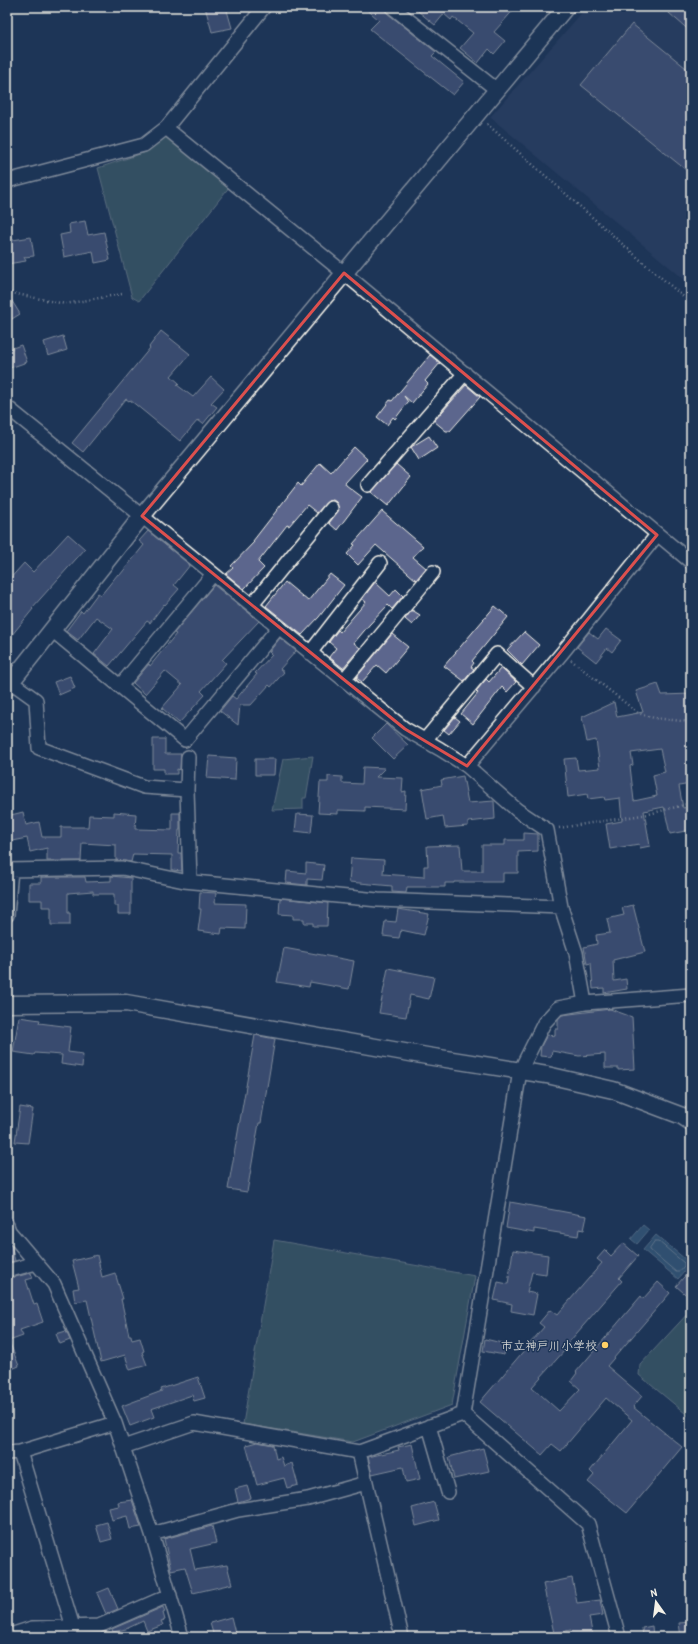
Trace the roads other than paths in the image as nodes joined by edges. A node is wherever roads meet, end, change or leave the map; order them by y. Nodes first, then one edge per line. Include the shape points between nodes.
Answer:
1 (264, 7) edge
2 (392, 7) edge
3 (566, 7) edge
4 (497, 90) junction
5 (166, 128) junction
6 (7, 181) edge
7 (344, 273) junction
8 (464, 373) junction
9 (7, 407) edge
10 (368, 485) dead end
11 (331, 508) dead end
12 (142, 516) junction
13 (657, 535) junction
14 (691, 562) edge
15 (380, 563) dead end
16 (433, 572) dead end
17 (213, 574) junction
18 (252, 605) junction
19 (279, 627) junction
20 (52, 630) junction
21 (310, 653) junction
22 (344, 680) junction
23 (9, 684) edge
24 (120, 686) junction
25 (534, 687) junction
26 (425, 740) junction
27 (188, 757) dead end
28 (467, 766) junction
29 (187, 790) junction
30 (9, 870) edge
31 (190, 881) junction
32 (561, 907) junction
33 (7, 915) edge
34 (691, 995) edge
35 (585, 1002) junction
36 (7, 1004) edge
37 (520, 1071) junction
38 (691, 1122) edge
39 (7, 1226) edge
40 (36, 1264) junction
41 (7, 1271) edge
42 (463, 1414) junction
43 (115, 1423) junction
44 (429, 1426) junction
45 (123, 1447) junction
46 (20, 1452) junction
47 (359, 1452) junction
48 (7, 1453) edge
49 (366, 1483) junction
50 (448, 1492) dead end
51 (152, 1534) junction
52 (170, 1595) junction
53 (73, 1627) junction
54 (7, 1636) edge
55 (182, 1637) edge
56 (402, 1637) edge
57 (619, 1637) edge

1 - 5 street
2 - 4 street
3 - 4 street
4 - 7 street
5 - 6 street via 144,145
5 - 7 street
7 - 8 street
7 - 12 street
8 - 10 street
8 - 13 street
9 - 12 street
11 - 18 street
12 - 17 street
12 - 20 street
13 - 14 street
13 - 25 street
15 - 21 street
16 - 22 street
17 - 18 street
17 - 24 street
18 - 19 street
19 - 21 street
19 - 24 street via 185,740
20 - 23 street
20 - 24 street
21 - 22 street
22 - 26 street via 405,729
23 - 29 street via 36,700 39,748 144,787
25 - 26 street via 497,654
25 - 28 street
26 - 28 street
27 - 29 street
28 - 32 street via 517,810 547,830
29 - 31 street
30 - 31 street via 122,868
30 - 33 street
31 - 32 street via 378,900
32 - 35 street via 576,953
34 - 35 street
35 - 37 street via 558,1008 544,1023
36 - 37 street via 126,1003
37 - 38 street via 613,1090 682,1116
37 - 42 street
39 - 40 street
40 - 41 street
40 - 43 street via 54,1284
42 - 44 street
42 - 57 street via 588,1524
43 - 45 street
43 - 46 street
44 - 47 street
44 - 50 street
45 - 47 street via 194,1423
45 - 51 street
46 - 48 street
46 - 53 street
47 - 49 street
49 - 51 street via 308,1499 238,1510
49 - 56 street
51 - 52 street
52 - 53 street via 99,1626
52 - 55 street
53 - 54 street via 32,1628

